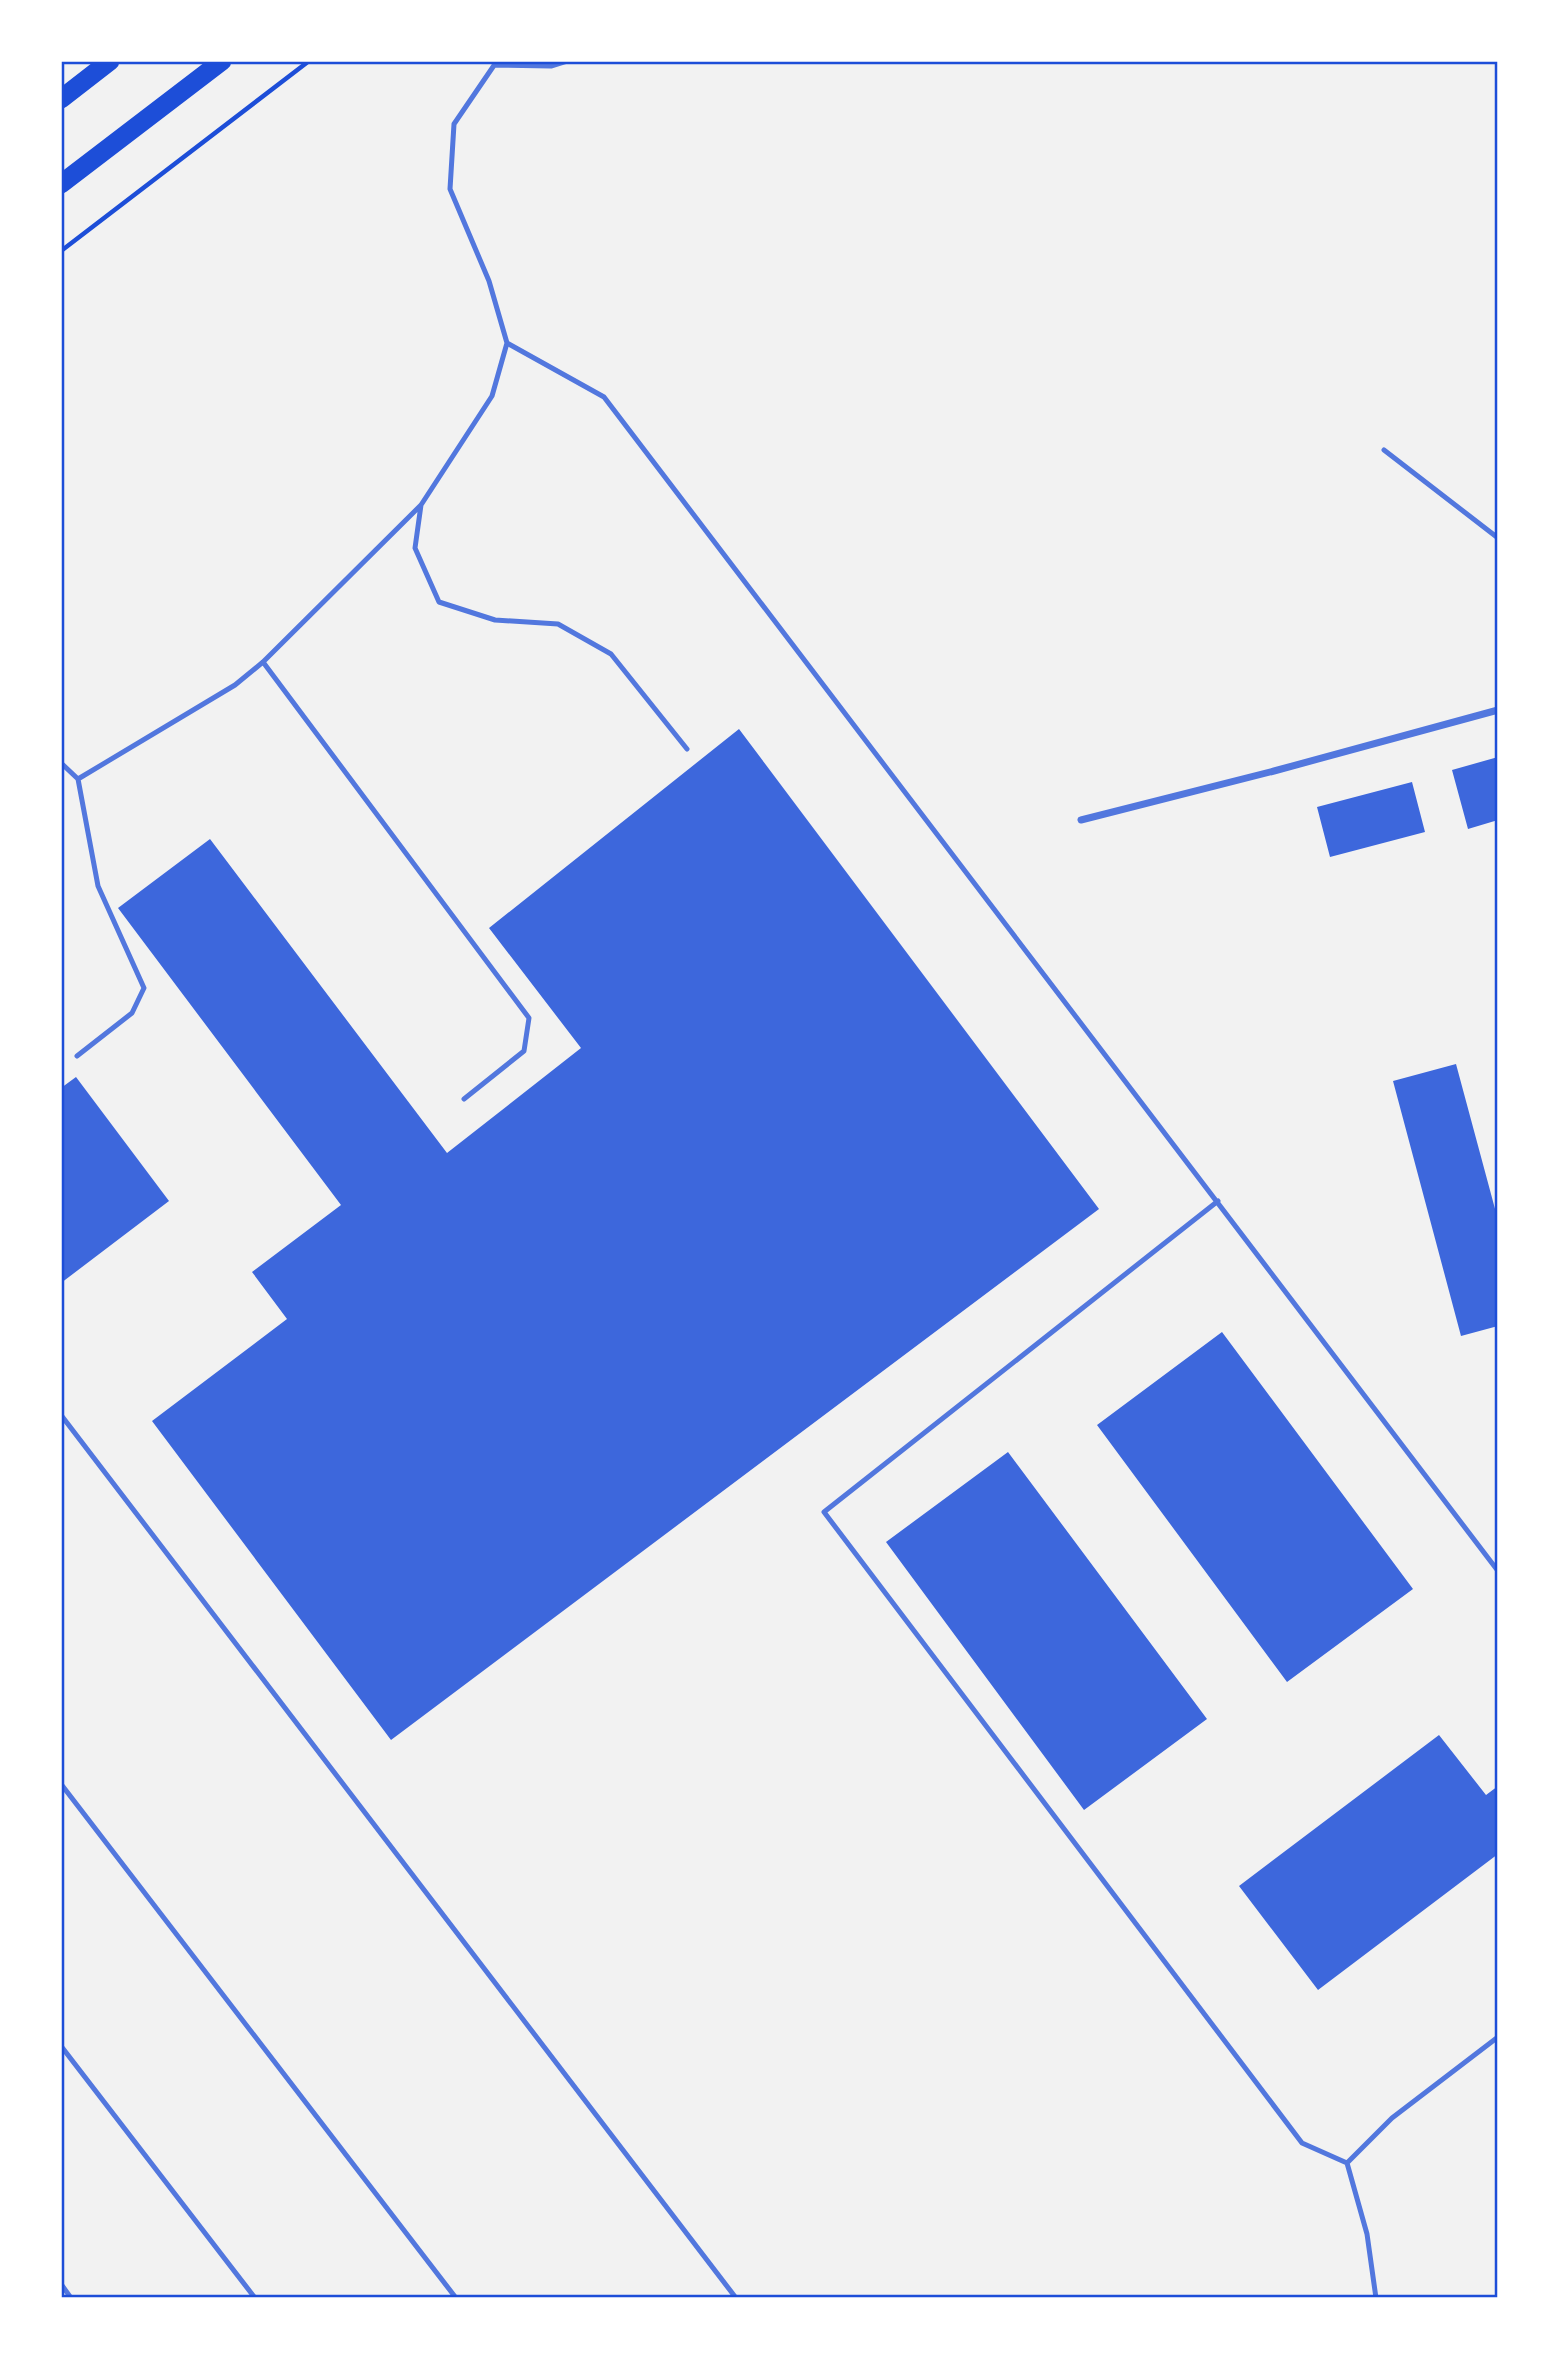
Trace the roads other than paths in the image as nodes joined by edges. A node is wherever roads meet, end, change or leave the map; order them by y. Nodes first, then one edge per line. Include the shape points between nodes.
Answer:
1 (110, 61) edge
2 (222, 61) edge
3 (567, 61) edge
4 (496, 63) edge
5 (61, 99) edge
6 (61, 184) edge
7 (507, 343) junction
8 (1384, 450) dead end
9 (421, 505) junction
10 (1498, 538) edge
11 (262, 662) junction
12 (1498, 709) edge
13 (687, 749) dead end
14 (61, 763) edge
15 (78, 779) junction
16 (1081, 820) dead end
17 (77, 1056) dead end
18 (464, 1099) dead end
19 (1218, 1201) junction
20 (61, 1415) edge
21 (1498, 1571) edge
22 (61, 1784) edge
23 (1498, 2037) edge
24 (61, 2046) edge
25 (1347, 2164) junction
26 (61, 2284) edge
27 (71, 2298) edge
28 (255, 2298) edge
29 (456, 2298) edge
30 (736, 2298) edge
31 (1376, 2298) edge

1 - 5 highway
2 - 6 highway
3 - 4 lane via 551,66
4 - 7 lane via 454,124 450,190 489,281
7 - 9 lane via 492,396
7 - 19 lane via 604,397
8 - 10 lane
9 - 11 lane
9 - 13 lane via 415,548 439,602 495,620 558,624 611,653
11 - 15 lane via 234,685
11 - 18 lane via 529,1018 524,1051
12 - 16 street
14 - 15 lane
15 - 17 lane via 98,886 144,988 132,1013
19 - 21 lane
19 - 25 lane via 824,1512 1302,2143
20 - 30 lane
22 - 29 lane
23 - 25 lane via 1392,2118
24 - 28 lane
25 - 31 lane via 1367,2234
26 - 27 lane

